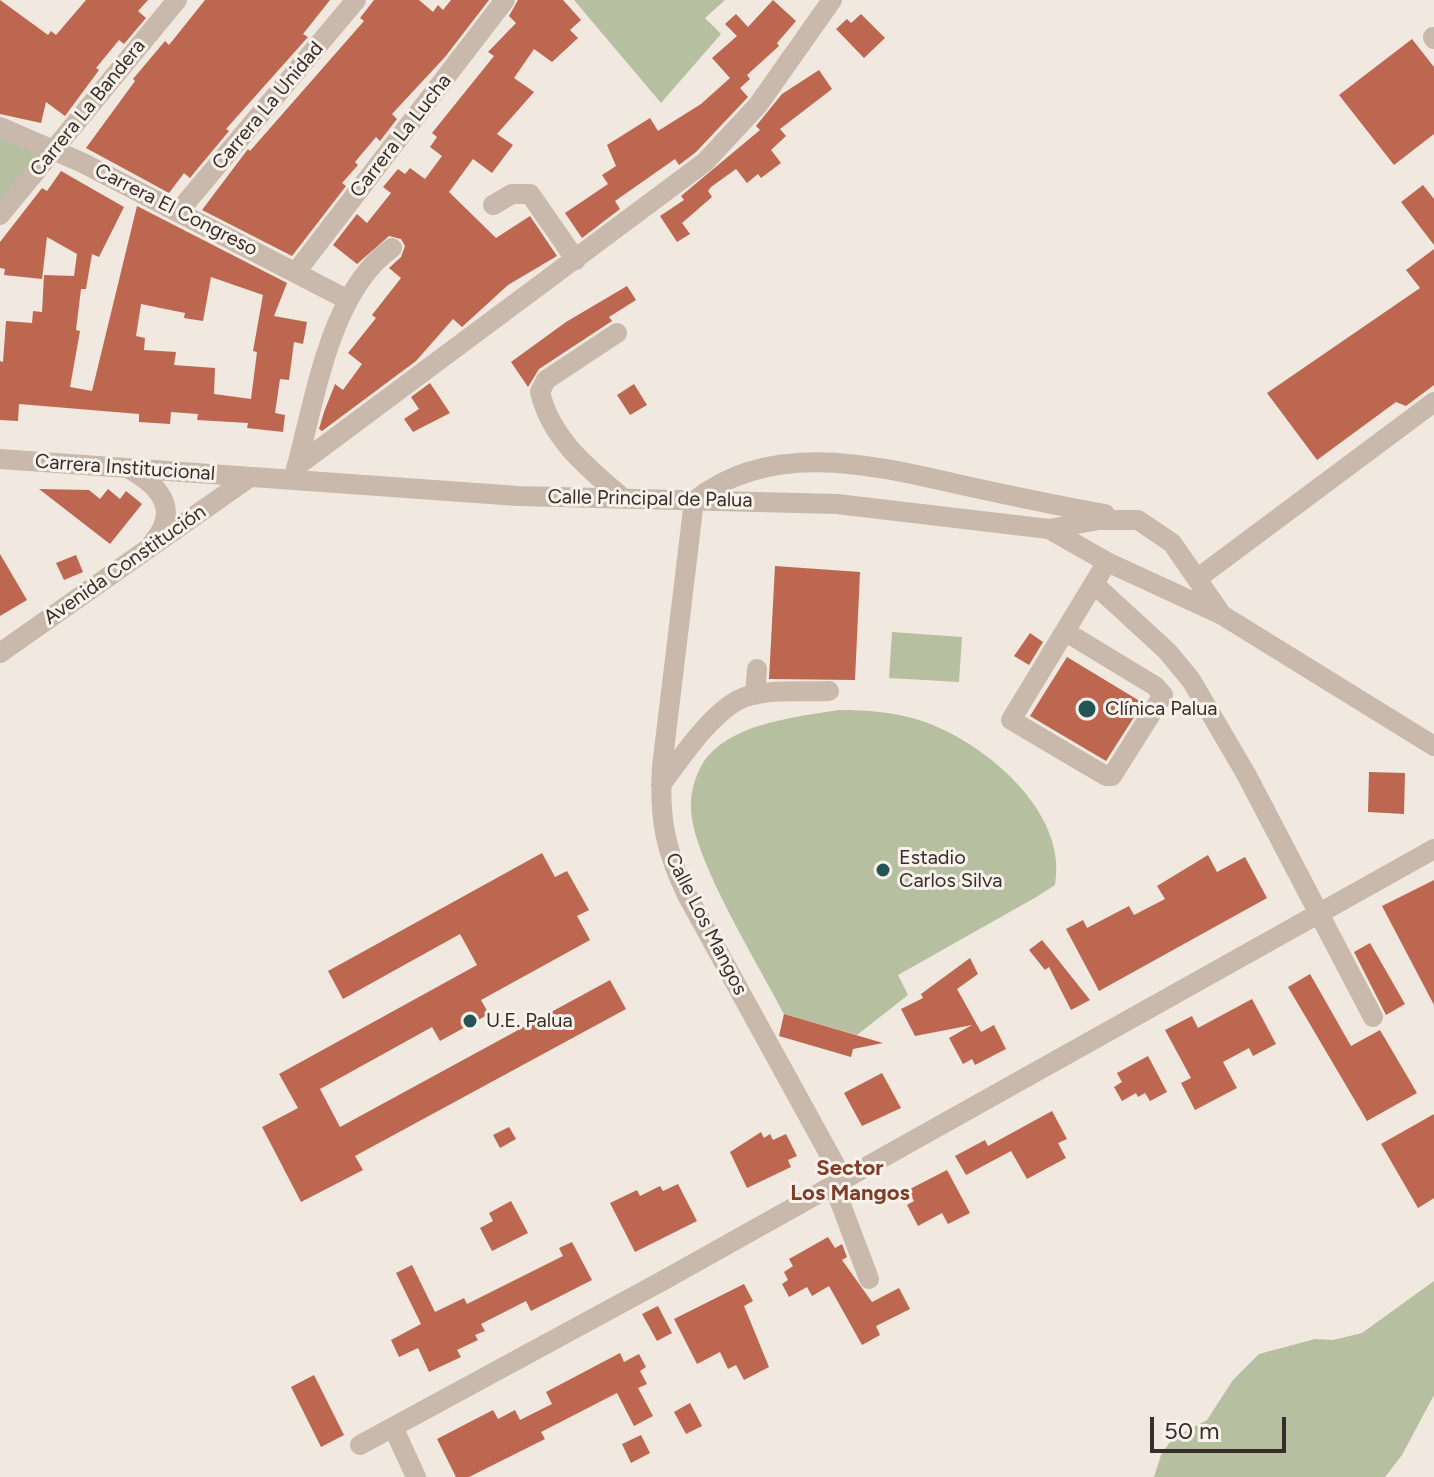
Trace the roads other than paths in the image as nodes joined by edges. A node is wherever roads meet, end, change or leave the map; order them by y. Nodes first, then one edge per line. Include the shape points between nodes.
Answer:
1 (177, 0) edge
2 (356, 0) edge
3 (505, 0) edge
4 (832, 0) edge
5 (0, 127) edge
6 (54, 149) junction
7 (493, 205) dead end
8 (179, 211) junction
9 (0, 215) edge
10 (392, 248) dead end
11 (576, 260) junction
12 (296, 272) junction
13 (348, 300) junction
14 (617, 333) dead end
15 (1434, 402) edge
16 (0, 459) edge
17 (127, 468) junction
18 (295, 473) junction
19 (250, 477) junction
20 (623, 498) junction
21 (694, 501) junction
22 (1138, 520) junction
23 (1049, 529) junction
24 (148, 548) junction
25 (1107, 562) junction
26 (1198, 578) junction
27 (1094, 584) junction
28 (1222, 615) junction
29 (1066, 632) junction
30 (0, 653) edge
31 (757, 669) dead end
32 (829, 691) dead end
33 (755, 695) junction
34 (1434, 746) edge
35 (661, 785) junction
36 (1434, 849) edge
37 (1318, 913) junction
38 (1373, 1017) dead end
39 (839, 1183) junction
40 (869, 1279) dead end
41 (393, 1427) junction
42 (360, 1445) dead end
43 (416, 1477) edge

1 - 6 street, Carrera La Bandera
2 - 8 street, Carrera La Unidad
3 - 12 street, Carrera La Lucha
4 - 11 street via 758,105 720,148
5 - 6 street, Carrera El Congreso
6 - 8 street, Carrera El Congreso
6 - 9 street, Carrera La Bandera
7 - 11 street via 512,194 530,194
8 - 12 street, Carrera El Congreso
10 - 13 street via 360,278
11 - 18 street
12 - 13 street, Carrera El Congreso
13 - 18 street
14 - 20 street via 546,380 540,392 565,444
15 - 26 street
16 - 17 street, Carrera Institucional
17 - 19 street, Carrera Institucional
17 - 24 street via 151,481 164,503 165,525
18 - 19 street, Calle Principal de Palua
18 - 20 street, Calle Principal de Palua via 499,495
19 - 24 street, Avenida Constitución
20 - 21 street, Calle Principal de Palua
21 - 22 street via 714,484 740,474 843,462
21 - 23 street, Calle Principal de Palua via 872,506
21 - 35 street, Calle Los Mangos
22 - 23 street, Calle Principal de Palua
22 - 26 street, Calle Principal de Palua via 1172,543
23 - 25 street, Calle Principal de Palua
24 - 30 street, Avenida Constitución
25 - 27 street
25 - 28 street, Calle Principal de Palua
26 - 28 street, Calle Principal de Palua
27 - 29 street
27 - 37 street via 1191,680
28 - 34 street, Calle Principal de Palua
29 - 29 street via 1163,695 1112,776 1011,720
31 - 33 street
32 - 33 street
33 - 35 street via 734,703 709,725
35 - 39 street, Calle Los Mangos via 672,864
36 - 37 street
37 - 38 street
37 - 39 street
39 - 40 street, Calle Los Mangos
39 - 41 street
41 - 42 street
41 - 43 street

